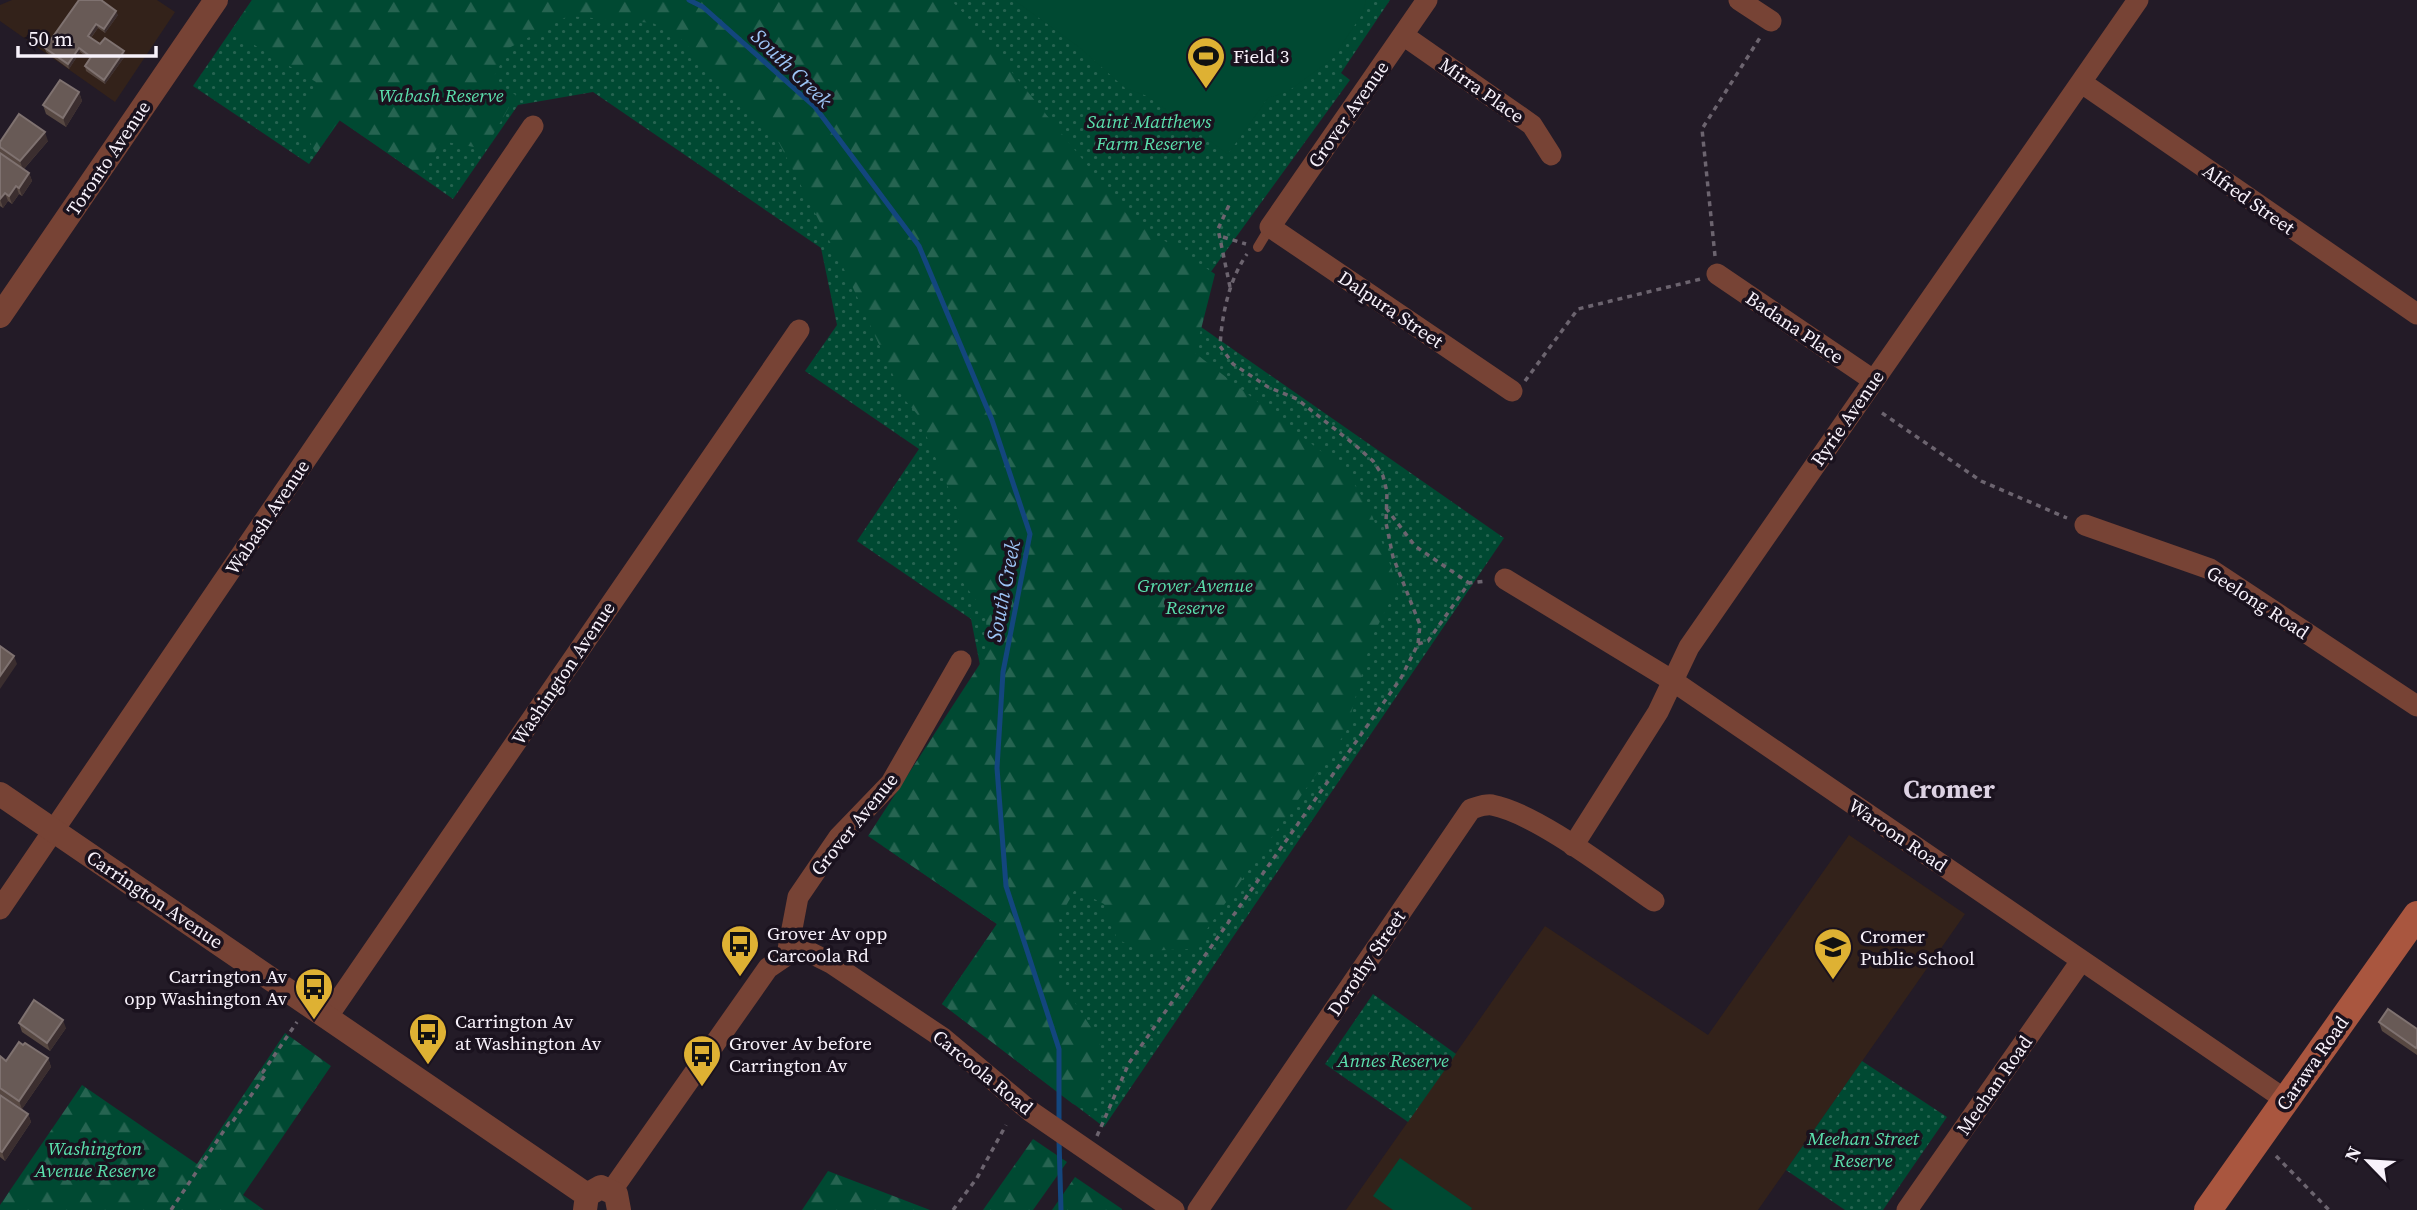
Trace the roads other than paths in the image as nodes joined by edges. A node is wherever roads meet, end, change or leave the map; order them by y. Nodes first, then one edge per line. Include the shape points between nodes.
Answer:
1 (216, 0) edge
2 (1427, 0) edge
3 (1739, 0) edge
4 (2138, 0) edge
5 (1771, 21) road end
6 (1403, 35) junction
7 (2082, 83) junction
8 (533, 126) dead end
9 (1551, 155) dead end
10 (1270, 227) junction
11 (1258, 247) road end
12 (1717, 274) road end
13 (2417, 314) edge
14 (0, 316) edge
15 (799, 330) dead end
16 (1873, 380) junction
17 (1512, 391) road end
18 (2085, 525) road end
19 (1505, 579) road end
20 (961, 661) dead end
21 (1673, 681) junction
22 (2417, 706) edge
23 (0, 794) edge
24 (54, 830) junction
25 (1573, 846) junction
26 (1654, 901) dead end
27 (0, 909) edge
28 (2417, 915) edge
29 (787, 955) junction
30 (2081, 961) junction
31 (328, 1016) junction
32 (2286, 1100) junction
33 (615, 1200) edge
34 (586, 1203) edge
35 (1174, 1210) edge
36 (1198, 1210) edge
37 (1907, 1210) edge
38 (2208, 1210) edge

1 - 14 street, Toronto Avenue
2 - 6 street, Grover Avenue
3 - 5 street
4 - 7 street, Ryrie Avenue
6 - 9 street, Mirra Place via 1532,125
6 - 10 street, Grover Avenue
7 - 13 street, Alfred Street
7 - 16 street, Ryrie Avenue
8 - 24 street, Wabash Avenue
10 - 11 lane
10 - 17 street, Dalpura Street
12 - 16 street, Badana Place
15 - 31 street, Washington Avenue
16 - 21 street, Ryrie Avenue via 1689,647
18 - 22 street, Geelong Road via 2210,569
19 - 21 street, Waroon Road
20 - 29 street, Grover Avenue via 891,783 839,837 798,897
21 - 25 street, Ryrie Avenue
21 - 30 street, Waroon Road
23 - 24 street, Carrington Avenue
24 - 27 street, Wabash Avenue
24 - 31 street, Carrington Avenue
25 - 26 street
25 - 36 street, Dorothy Street via 1506,809 1489,804 1471,809
28 - 32 main road, Carawa Road
29 - 33 street via 768,968
29 - 35 street, Carcoola Road via 811,953 831,963 943,1038 1030,1111 1091,1144
30 - 32 street, Waroon Road
30 - 37 street, Meehan Road
31 - 34 street, Carrington Avenue
32 - 38 main road, Carawa Road
33 - 34 street via 596,1188

